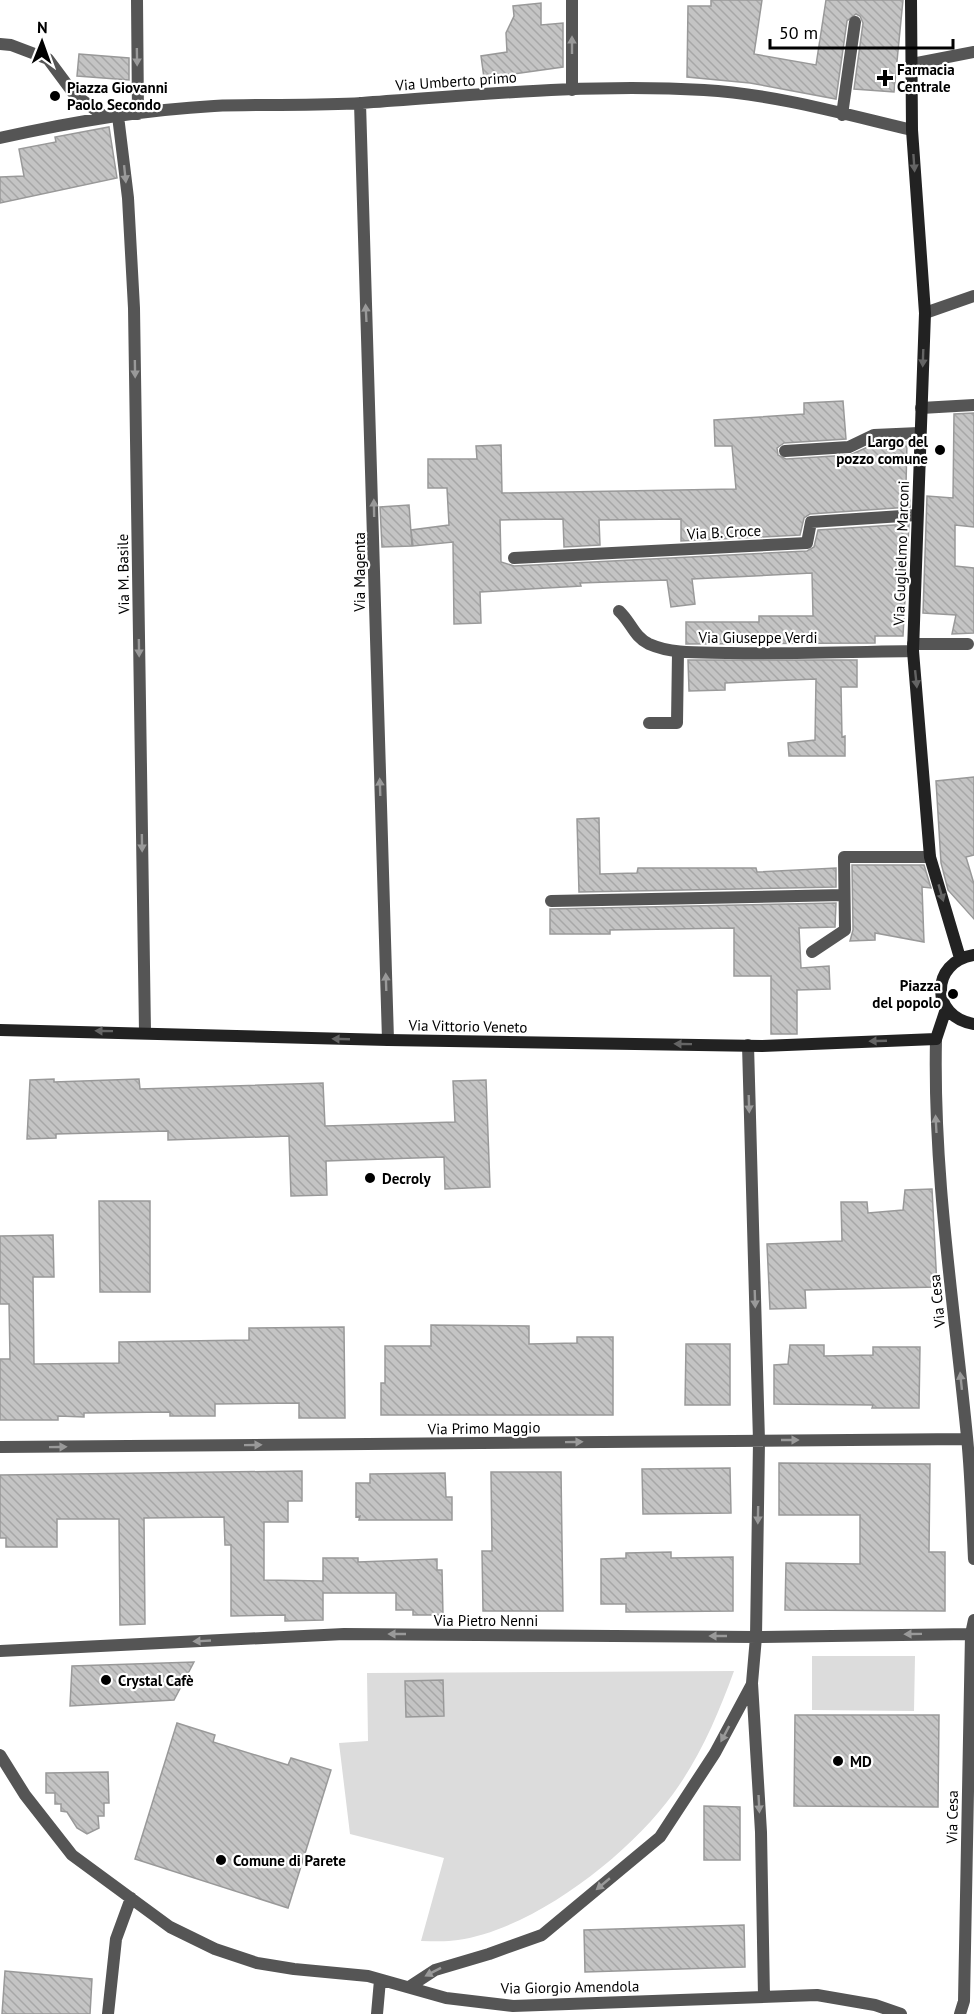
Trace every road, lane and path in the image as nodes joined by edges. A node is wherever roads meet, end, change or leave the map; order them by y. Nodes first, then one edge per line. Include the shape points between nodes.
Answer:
1 (137, 0) edge
2 (572, 0) edge
3 (911, 0) edge
4 (855, 22) dead end
5 (0, 44) edge
6 (974, 52) edge
7 (912, 64) junction
8 (572, 90) junction
9 (360, 103) junction
10 (138, 114) junction
11 (842, 115) junction
12 (118, 116) junction
13 (105, 117) junction
14 (912, 130) junction
15 (0, 138) edge
16 (974, 296) edge
17 (925, 313) junction
18 (974, 405) edge
19 (921, 408) junction
20 (920, 434) junction
21 (785, 451) dead end
22 (917, 515) junction
23 (514, 558) dead end
24 (619, 611) dead end
25 (968, 644) dead end
26 (913, 648) junction
27 (678, 652) junction
28 (649, 723) dead end
29 (930, 857) junction
30 (844, 895) junction
31 (551, 901) dead end
32 (812, 952) dead end
33 (974, 955) edge
34 (960, 958) junction
35 (946, 1009) junction
36 (974, 1024) edge
37 (0, 1030) edge
38 (145, 1032) junction
39 (936, 1039) junction
40 (388, 1040) junction
41 (748, 1045) junction
42 (968, 1439) junction
43 (759, 1441) junction
44 (0, 1447) edge
45 (974, 1559) edge
46 (974, 1620) edge
47 (971, 1634) junction
48 (756, 1637) junction
49 (0, 1651) edge
50 (752, 1683) junction
51 (0, 1755) edge
52 (130, 1898) junction
53 (380, 1980) junction
54 (409, 1987) junction
55 (764, 1997) junction
56 (108, 2014) edge
57 (377, 2014) edge
58 (901, 2014) edge
59 (960, 2014) edge

1 -> 10 street
8 -> 2 street
3 - 7 street, Via Guglielmo Marconi
4 - 11 street
5 - 13 street via 48,59 74,94
6 - 7 street
7 - 14 street, Via Guglielmo Marconi
8 - 9 street, Via Umberto primo
8 - 11 street, Via Umberto primo via 704,90 779,100
9 - 10 street, Via Umberto primo via 240,105
40 -> 9 street, Via Magenta
10 - 12 street, Via Umberto primo
11 - 14 street, Via Umberto primo
12 - 13 street, Via Umberto primo
12 -> 38 street, Via M. Basile via 128,198 134,308
13 - 15 street, Via Umberto primo
14 -> 17 street, Via Guglielmo Marconi
16 - 17 street
17 -> 19 street, Via Guglielmo Marconi
18 - 19 street
19 - 20 street, Via Guglielmo Marconi
20 - 21 street via 874,435 849,447
20 - 22 street, Via Guglielmo Marconi
22 - 23 street, Via B. Croce via 811,522 807,543
22 - 26 street, Via Guglielmo Marconi
24 - 27 street, Via Giuseppe Verdi via 634,634 649,644
25 - 26 street, Via Giuseppe Verdi
26 - 27 street, Via Giuseppe Verdi via 768,654
26 -> 29 street, Via Guglielmo Marconi
27 - 28 street via 677,723
29 - 30 street via 844,857
29 -> 34 street, Via Guglielmo Marconi
30 - 31 street
30 - 32 street via 845,930
33 - 34 street
34 - 35 street via 948,967 941,980
35 - 36 street via 964,1023
35 - 39 street
38 -> 37 street, Via Vittorio Veneto
40 -> 38 street, Via Vittorio Veneto
39 -> 41 street, Via Vittorio Veneto
42 -> 39 street, Via Cesa via 939,1183
41 -> 40 street, Via Vittorio Veneto
41 -> 43 street
43 -> 42 street, Via Primo Maggio
42 - 45 street, Via Cesa
44 -> 43 street, Via Primo Maggio
43 -> 48 street
46 - 47 street, Via Cesa
47 -> 48 street, Via Pietro Nenni
47 - 59 street, Via Cesa via 964,2001
48 -> 49 street, Via Pietro Nenni via 344,1634
48 - 50 street
50 -> 54 street via 715,1753 660,1837 542,1935 435,1970
50 -> 55 street via 761,1832
51 - 52 street, Via Giorgio Amendola via 25,1795 72,1855
52 - 53 street, Via Giorgio Amendola via 170,1927 215,1949 257,1963
52 - 56 street via 116,1938
53 - 54 street, Via Giorgio Amendola
53 - 57 street
54 - 55 street, Via Giorgio Amendola via 446,1998 513,2006
55 - 58 street, Via Giorgio Amendola via 817,1995 875,2005

